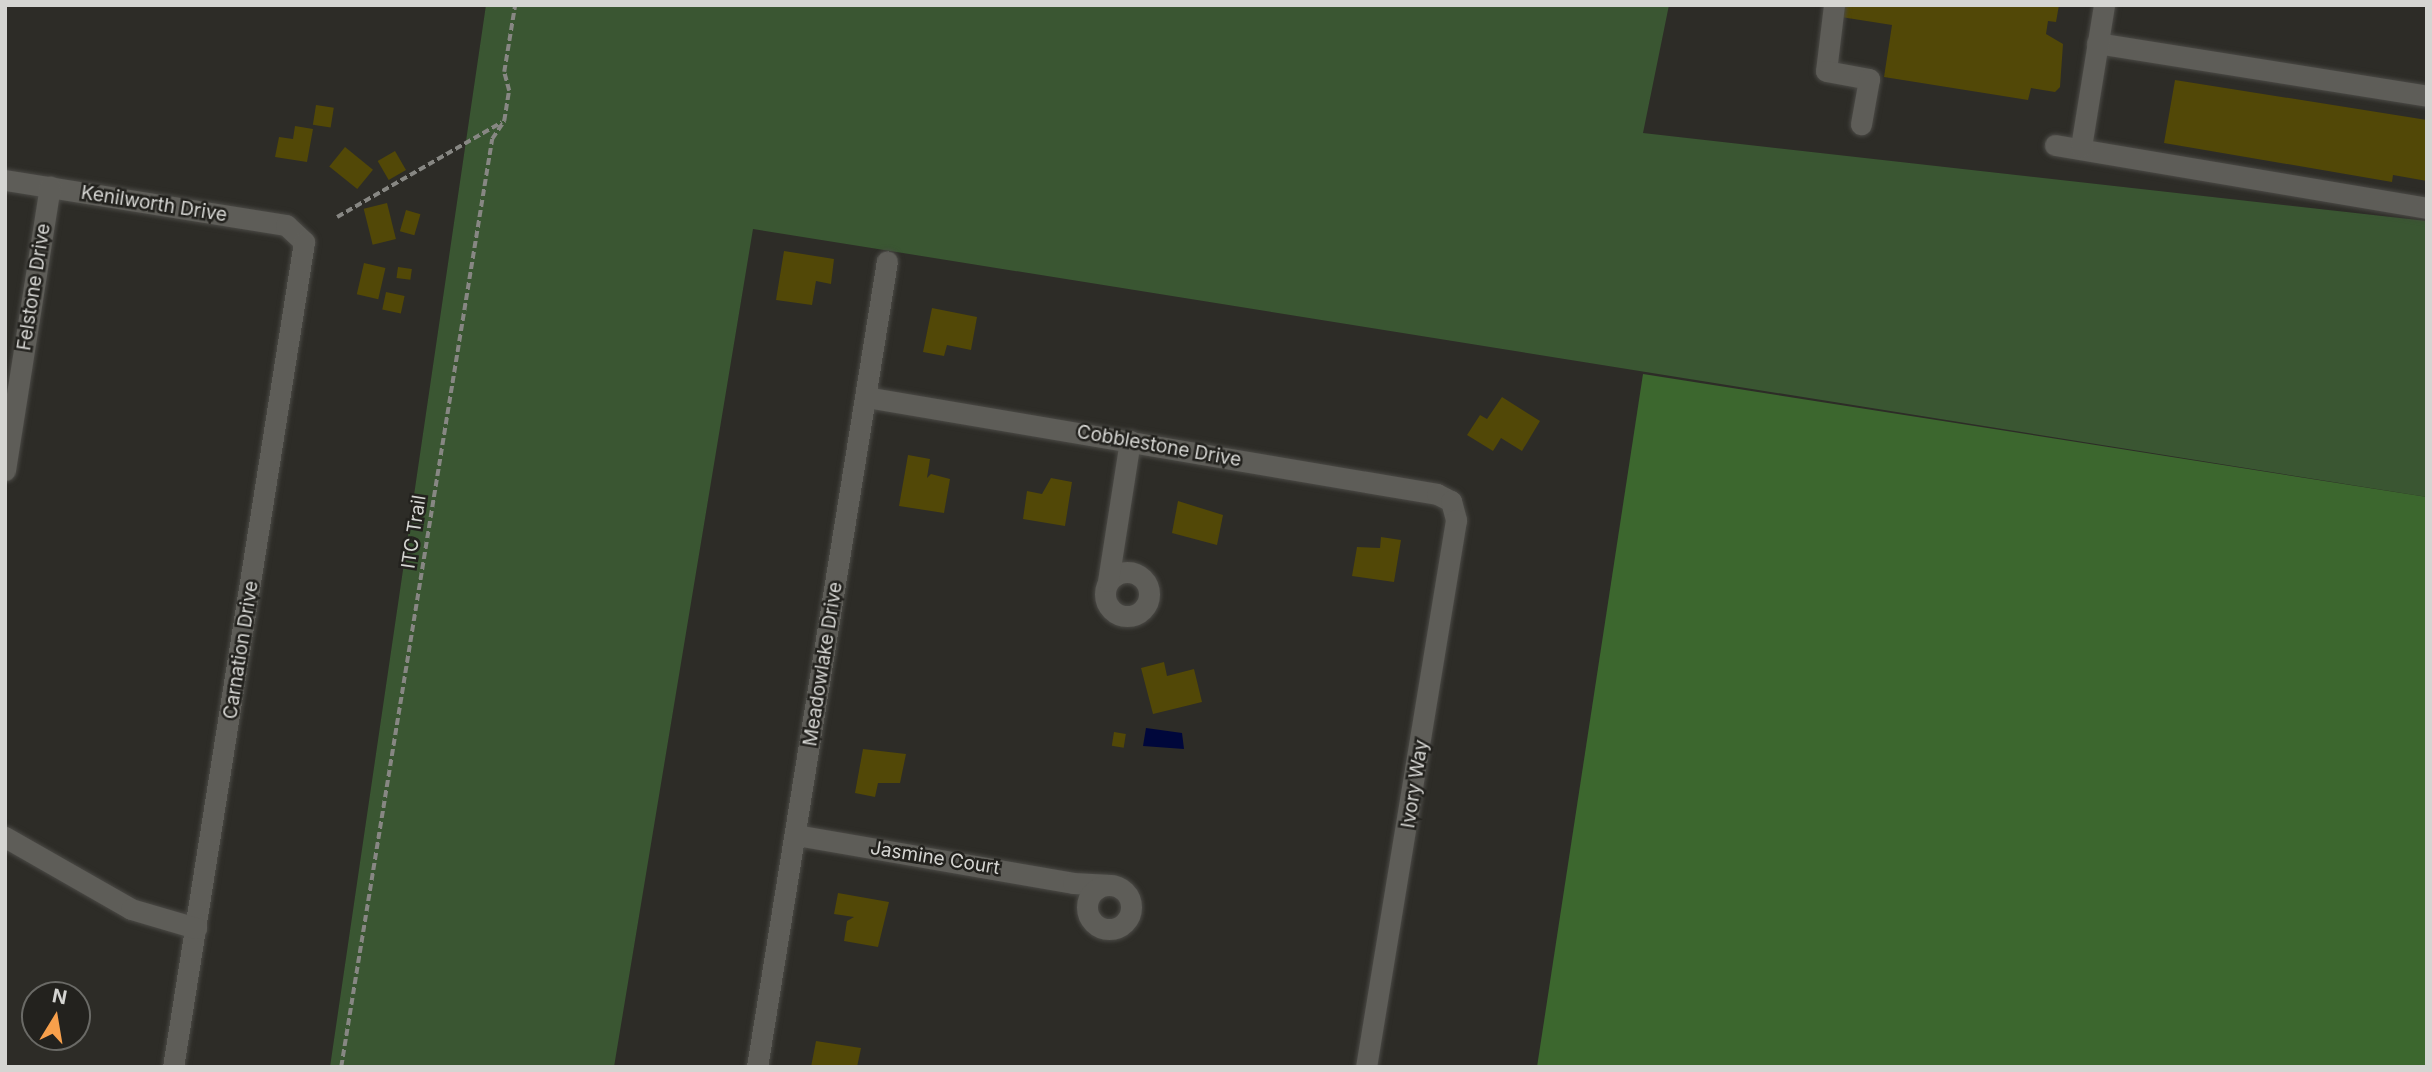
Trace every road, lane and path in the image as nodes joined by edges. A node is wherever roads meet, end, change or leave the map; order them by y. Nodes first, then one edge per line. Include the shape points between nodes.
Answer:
1 (515, 5) edge
2 (1834, 5) edge
3 (2104, 5) edge
4 (2097, 43) junction
5 (2427, 96) edge
6 (504, 121) junction
7 (1861, 124) dead end
8 (2055, 145) dead end
9 (2081, 147) junction
10 (5, 180) edge
11 (50, 187) junction
12 (2427, 208) edge
13 (337, 217) dead end
14 (300, 234) joint
15 (887, 261) dead end
16 (866, 397) junction
17 (1130, 441) junction
18 (5, 470) edge
19 (1451, 501) joint
20 (1115, 554) junction
21 (1135, 573) junction
22 (1108, 581) junction
23 (796, 835) junction
24 (5, 837) edge
25 (1073, 883) junction
26 (1111, 885) junction
27 (1087, 907) junction
28 (196, 928) junction
29 (173, 1067) edge
30 (341, 1067) edge
31 (757, 1067) edge
32 (1366, 1067) edge

1 - 6 path, ITC Trail via 505,72
2 - 7 street via 1826,71 1869,79
3 - 4 street
4 - 5 street
4 - 9 street
6 - 13 path
6 - 30 path, ITC Trail via 492,139
8 - 9 street
9 - 12 street
10 - 11 street, Kenilworth Drive
11 - 14 street, Kenilworth Drive via 286,225
11 - 18 street, Felstone Drive
14 - 28 street, Carnation Drive via 305,251
15 - 16 street, Meadowlake Drive
16 - 17 street, Cobblestone Drive
16 - 23 street, Meadowlake Drive
17 - 19 street, Cobblestone Drive via 1437,494
17 - 20 street
19 - 32 street, Ivory Way via 1456,520
20 - 21 street
20 - 22 street
21 - 22 street via 1120,573
21 - 22 street via 1148,590 1146,604 1136,614 1122,615 1110,608 1105,595
23 - 25 street, Jasmine Court
23 - 31 street, Meadowlake Drive
24 - 28 street via 131,909
25 - 26 street, Jasmine Court
25 - 27 street
26 - 27 street via 1096,889
26 - 27 street via 1128,897 1130,911 1123,923 1104,928 1092,920
28 - 29 street, Carnation Drive

